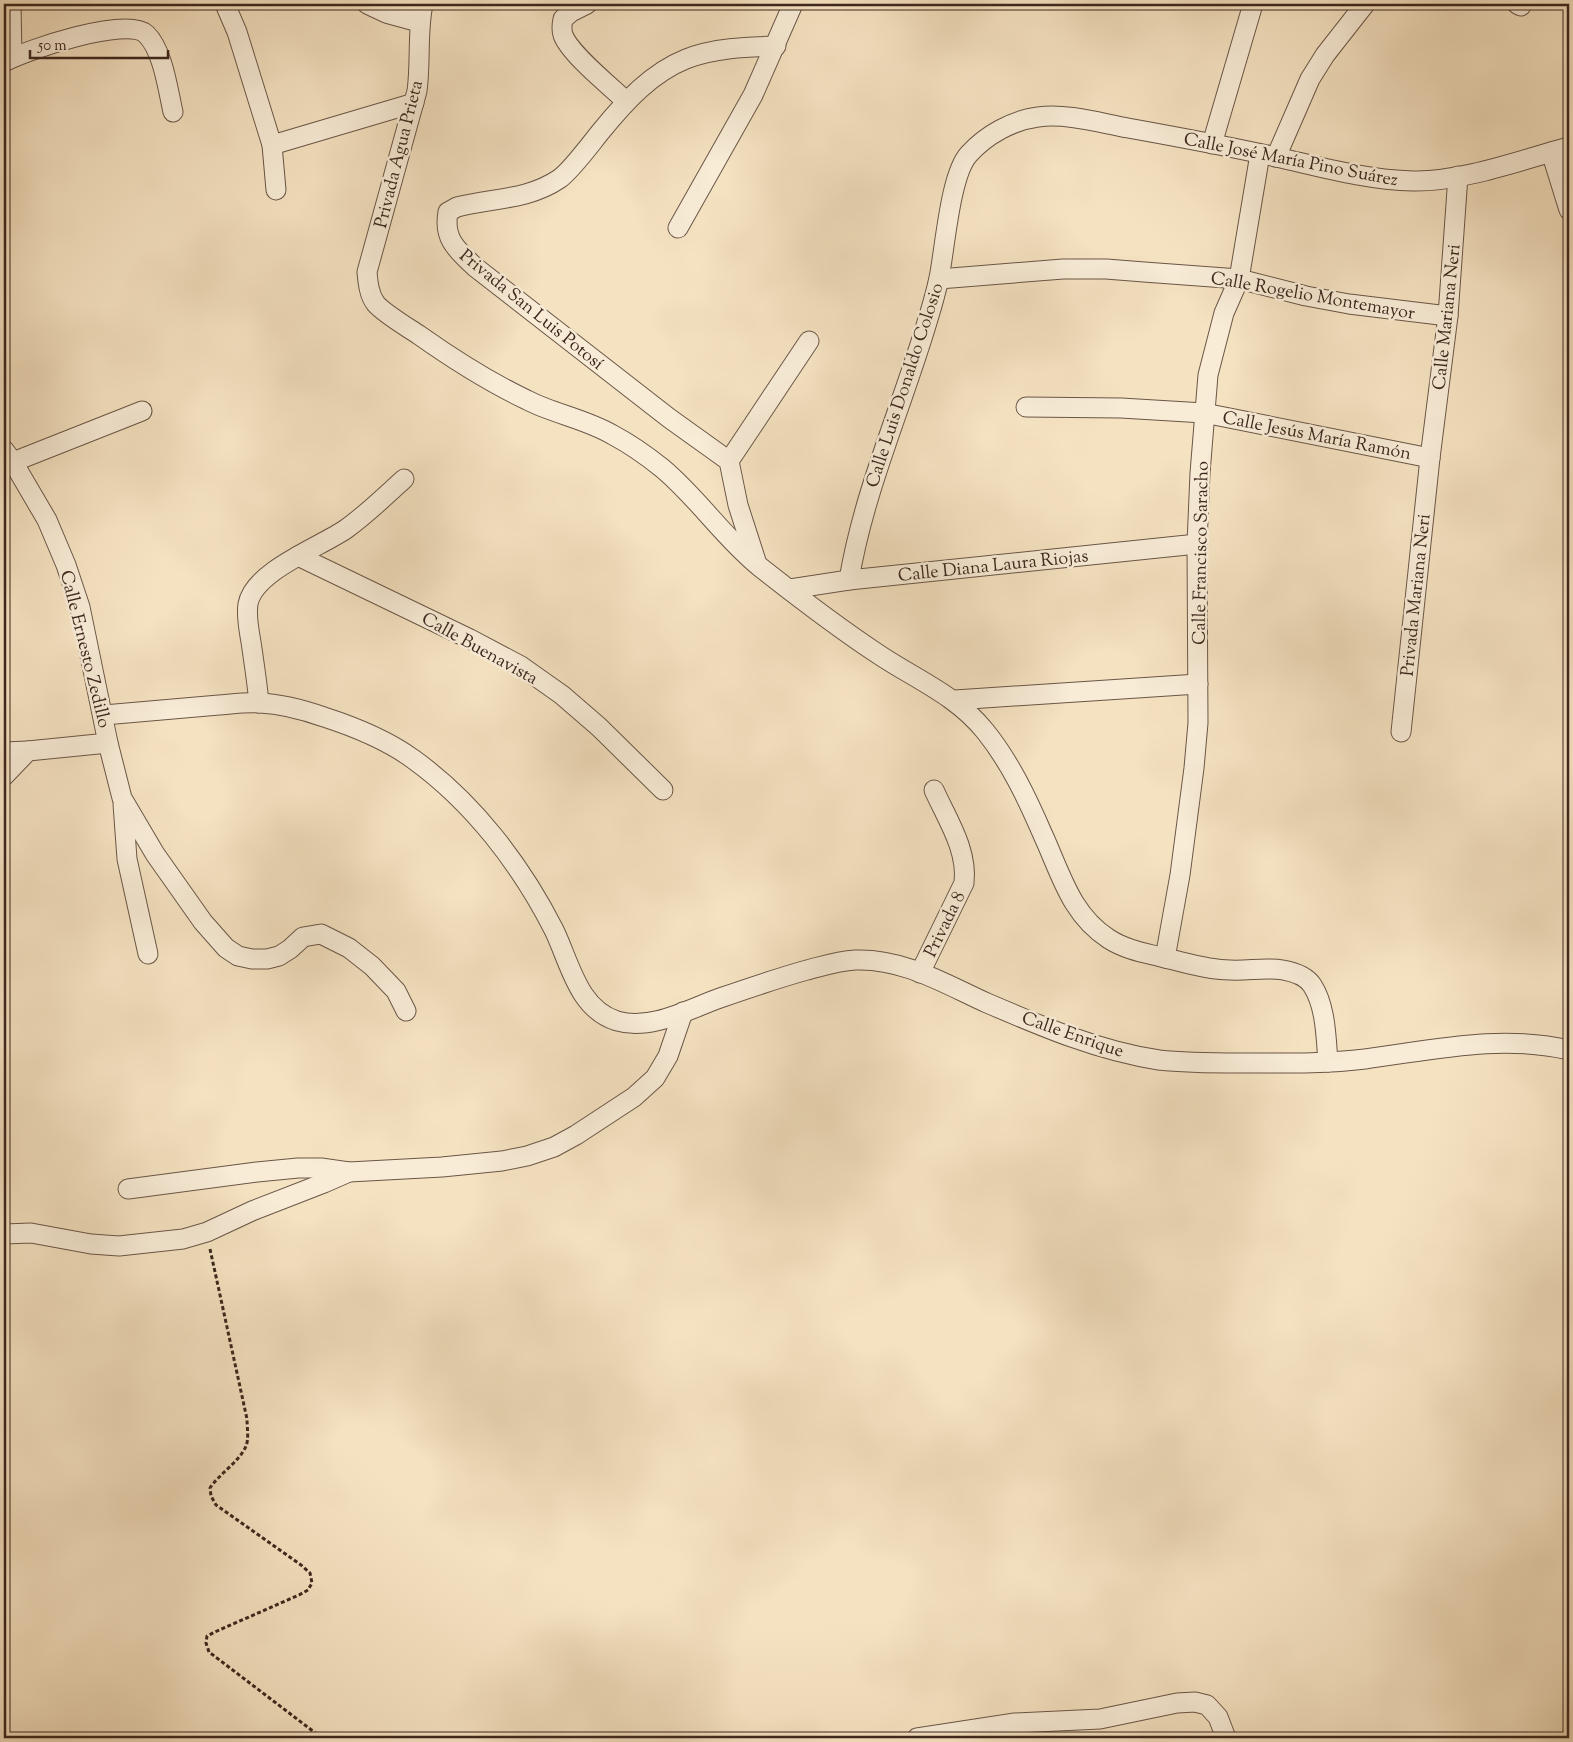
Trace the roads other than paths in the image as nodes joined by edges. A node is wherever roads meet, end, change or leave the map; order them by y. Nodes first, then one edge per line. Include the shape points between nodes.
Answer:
1 (11, 4) edge
2 (225, 4) edge
3 (367, 4) edge
4 (423, 4) edge
5 (587, 4) edge
6 (793, 4) edge
7 (1253, 4) edge
8 (1365, 4) edge
9 (419, 22) junction
10 (776, 46) junction
11 (8, 59) edge
12 (626, 101) junction
13 (414, 103) junction
14 (173, 112) dead end
15 (1040, 116) joint
16 (1212, 144) junction
17 (272, 145) junction
18 (1569, 147) edge
19 (1551, 152) junction
20 (1268, 156) junction
21 (1458, 176) junction
22 (276, 190) dead end
23 (1569, 210) edge
24 (678, 228) dead end
25 (939, 278) junction
26 (1239, 279) junction
27 (1448, 316) junction
28 (809, 341) dead end
29 (1026, 407) dead end
30 (142, 411) dead end
31 (1204, 413) junction
32 (9, 456) edge
33 (1430, 458) junction
34 (729, 461) junction
35 (404, 479) dead end
36 (1197, 544) junction
37 (298, 556) junction
38 (758, 565) junction
39 (850, 580) junction
40 (790, 589) junction
41 (1198, 684) junction
42 (955, 700) junction
43 (260, 703) junction
44 (104, 715) junction
45 (1401, 732) dead end
46 (108, 743) junction
47 (28, 751) junction
48 (4, 752) edge
49 (4, 776) edge
50 (663, 790) dead end
51 (934, 790) dead end
52 (122, 798) junction
53 (148, 954) dead end
54 (1165, 958) junction
55 (920, 972) junction
56 (406, 1011) dead end
57 (683, 1012) junction
58 (1569, 1050) edge
59 (1328, 1062) junction
60 (349, 1172) junction
61 (128, 1189) dead end
62 (4, 1234) edge
63 (917, 1738) edge
64 (1226, 1738) edge

1 - 11 street
2 - 17 street via 237,32
3 - 9 street
4 - 9 street, Privada Agua Prieta
5 - 12 street via 563,19 563,34 588,67
6 - 10 street
7 - 16 street
8 - 20 street, Calle Francisco Saracho via 1320,63
9 - 13 street, Privada Agua Prieta via 419,74
10 - 12 street, Privada San Luis Potosí via 734,48 686,59 661,73
10 - 24 street via 753,95
11 - 14 street via 96,32 135,28 145,33 160,58
12 - 34 street, Privada San Luis Potosí via 562,178 526,194 457,207 448,212 448,234 461,254 502,290
13 - 17 street
13 - 38 street, Privada Agua Prieta via 367,272 369,289 376,303 429,343 490,381 529,401 612,434 633,448 680,484
15 - 16 street, Calle José María Pino Suárez via 1069,118
15 - 25 street, Calle Luis Donaldo Colosio via 999,130 967,156 952,198
16 - 20 street, Calle José María Pino Suárez
17 - 22 street
18 - 19 street, Calle José María Pino Suárez
19 - 21 street, Calle José María Pino Suárez
19 - 23 street
20 - 21 street, Calle José María Pino Suárez via 1393,179 1414,181
20 - 26 street, Calle Francisco Saracho
21 - 27 street, Calle Mariana Neri
25 - 26 street, Calle Rogelio Montemayor via 1018,271 1106,269
25 - 39 street, Calle Luis Donaldo Colosio via 860,522
26 - 27 street, Calle Rogelio Montemayor via 1349,304
26 - 31 street, Calle Francisco Saracho via 1218,333 1208,375
27 - 33 street, Calle Mariana Neri
28 - 34 street
29 - 31 street, Calle Jesús María Ramón via 1161,409
30 - 32 street
31 - 33 street, Calle Jesús María Ramón
31 - 36 street, Calle Francisco Saracho
32 - 44 street, Calle Ernesto Zedillo via 46,520 66,565 80,607
33 - 45 street, Privada Mariana Neri
34 - 38 street via 738,506
35 - 37 street via 345,529
36 - 39 street, Calle Diana Laura Riojas
36 - 41 street, Calle Francisco Saracho
37 - 43 street via 262,580 251,593 248,620
37 - 50 street, Calle Buenavista via 521,666 599,727
38 - 40 street
39 - 40 street, Calle Diana Laura Riojas
40 - 42 street via 896,666
41 - 42 street
41 - 54 street, Calle Francisco Saracho via 1194,768
42 - 54 street via 983,728 1016,777 1080,914 1112,941
43 - 44 street, Calle Enrique
43 - 57 street, Calle Enrique via 297,708 374,736 412,758 445,785 509,855 538,900 582,993 593,1007 621,1022 660,1020
44 - 46 street, Calle Ernesto Zedillo
46 - 47 street
46 - 52 street, Calle Ernesto Zedillo
47 - 48 street
47 - 49 street
51 - 55 street, Privada 8 via 964,858 965,872 964,882
52 - 53 street via 127,859
52 - 56 street via 155,854 203,922 226,948 252,960 267,959 279,956 303,937 321,934 349,948 372,966 396,991
54 - 59 street via 1228,970 1282,970 1306,978 1320,1004
55 - 57 street, Calle Enrique via 878,961 835,962
55 - 59 street, Calle Enrique via 1049,1028 1121,1052 1160,1060 1200,1062
57 - 60 street via 668,1056 655,1078 614,1112 554,1147 502,1161 442,1168
58 - 59 street, Calle Enrique via 1544,1044 1477,1043
60 - 61 street via 320,1168 290,1169
60 - 62 street via 183,1239 119,1246 31,1233
63 - 64 street via 1015,1723 1100,1719 1195,1702 1207,1705 1213,1711

